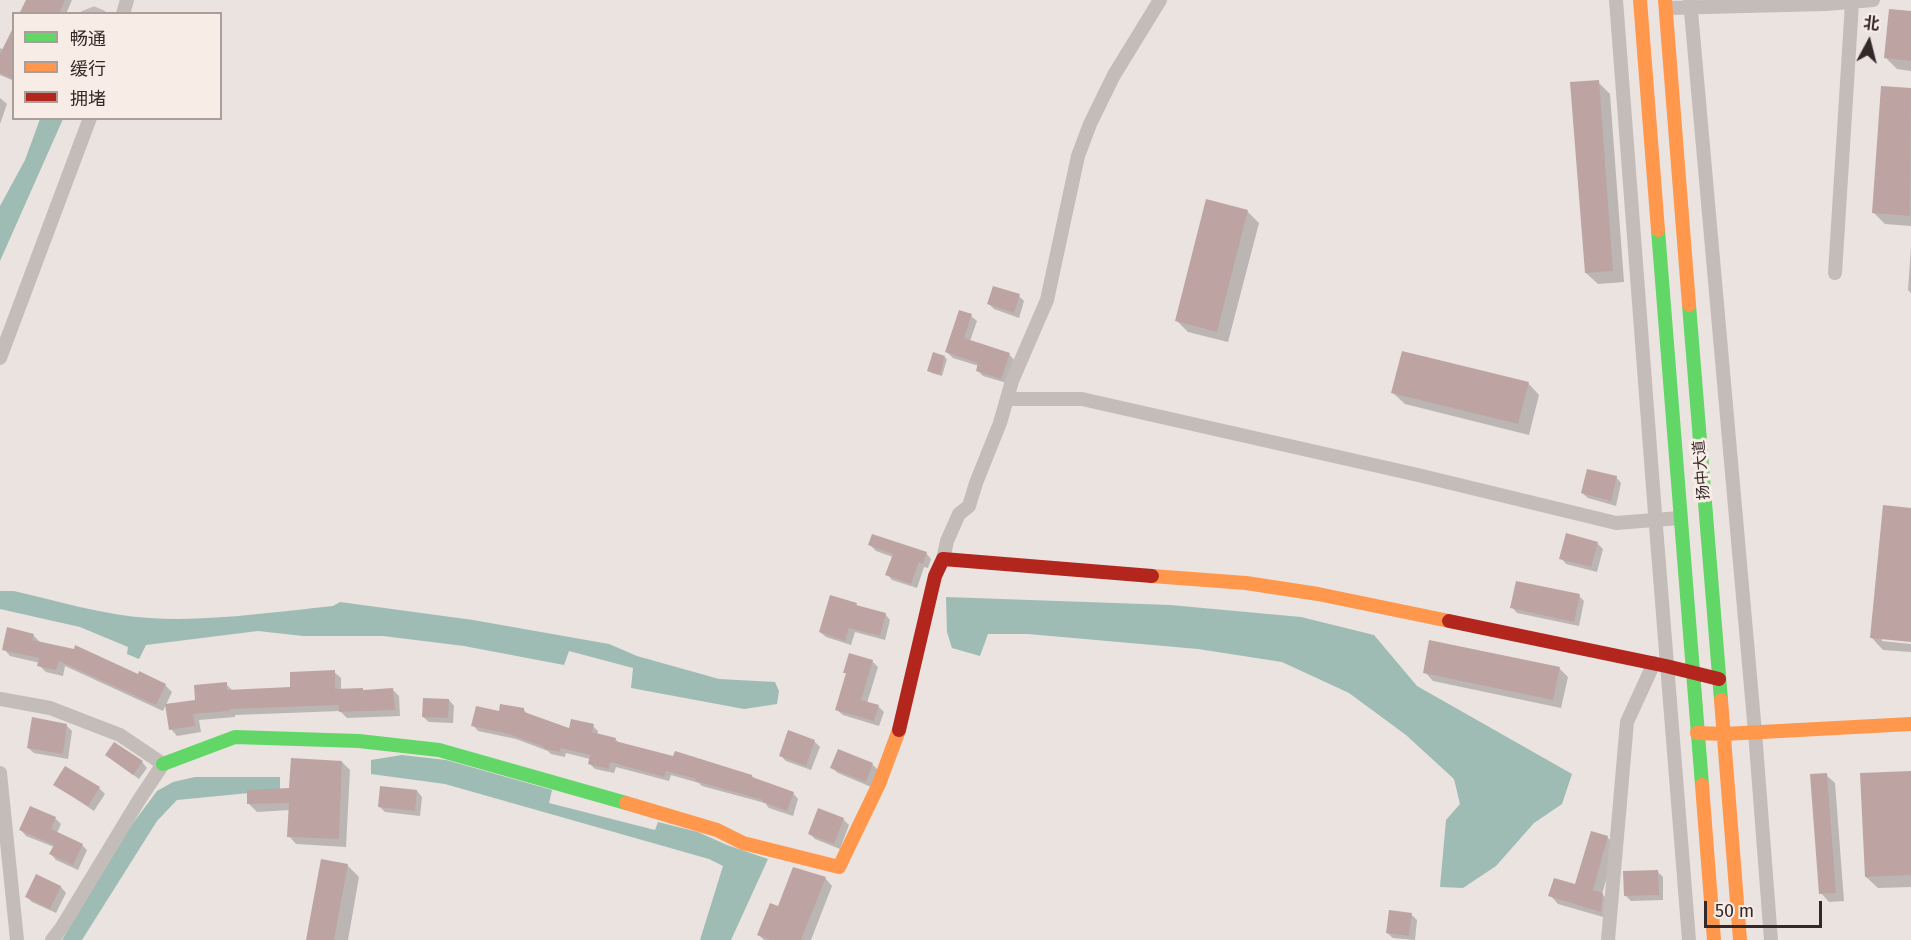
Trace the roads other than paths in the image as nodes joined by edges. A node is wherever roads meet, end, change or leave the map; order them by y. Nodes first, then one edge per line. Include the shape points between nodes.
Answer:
1 (1160, 0) edge
2 (1616, 0) edge
3 (1874, 0) edge
4 (1852, 3) junction
5 (1665, 4) edge
6 (1690, 4) edge
7 (1641, 5) edge
8 (89, 120) edge
9 (1835, 273) dead end
10 (0, 357) edge
11 (1007, 399) junction
12 (1680, 518) junction
13 (1657, 520) junction
14 (943, 559) junction
15 (1660, 665) junction
16 (1692, 674) junction
17 (1719, 679) junction
18 (0, 699) edge
19 (1911, 723) edge
20 (1755, 732) junction
21 (1697, 734) junction
22 (1724, 734) junction
23 (163, 764) junction
24 (0, 773) edge
25 (17, 940) edge
26 (52, 940) edge
27 (1608, 940) edge
28 (1689, 940) edge
29 (1714, 940) edge
30 (1740, 940) edge
31 (1771, 940) edge

1 - 11 street via 1114,75 1090,124 1078,156 1047,300
2 - 13 street
3 - 4 street
4 - 6 street
4 - 9 street
5 - 6 street
5 - 7 street
5 - 17 street, 扬中大道
6 - 20 street
7 - 12 street, 扬中大道
8 - 10 street
11 - 13 street via 1082,399 1616,523
11 - 14 street via 969,506 959,514
12 - 13 street
12 - 16 street, 扬中大道
13 - 15 street
14 - 15 street via 1266,586
14 - 23 street via 935,576 897,735 875,793 839,867 743,843 717,830 439,750 359,741 235,737
15 - 16 street
15 - 27 street via 1627,722
15 - 28 street
16 - 17 street
16 - 21 street, 扬中大道
17 - 22 street, 扬中大道
18 - 23 street via 50,708 120,735
19 - 20 street
20 - 22 street
20 - 31 street
21 - 22 street
21 - 29 street, 扬中大道
22 - 30 street, 扬中大道
23 - 26 street
24 - 25 street

